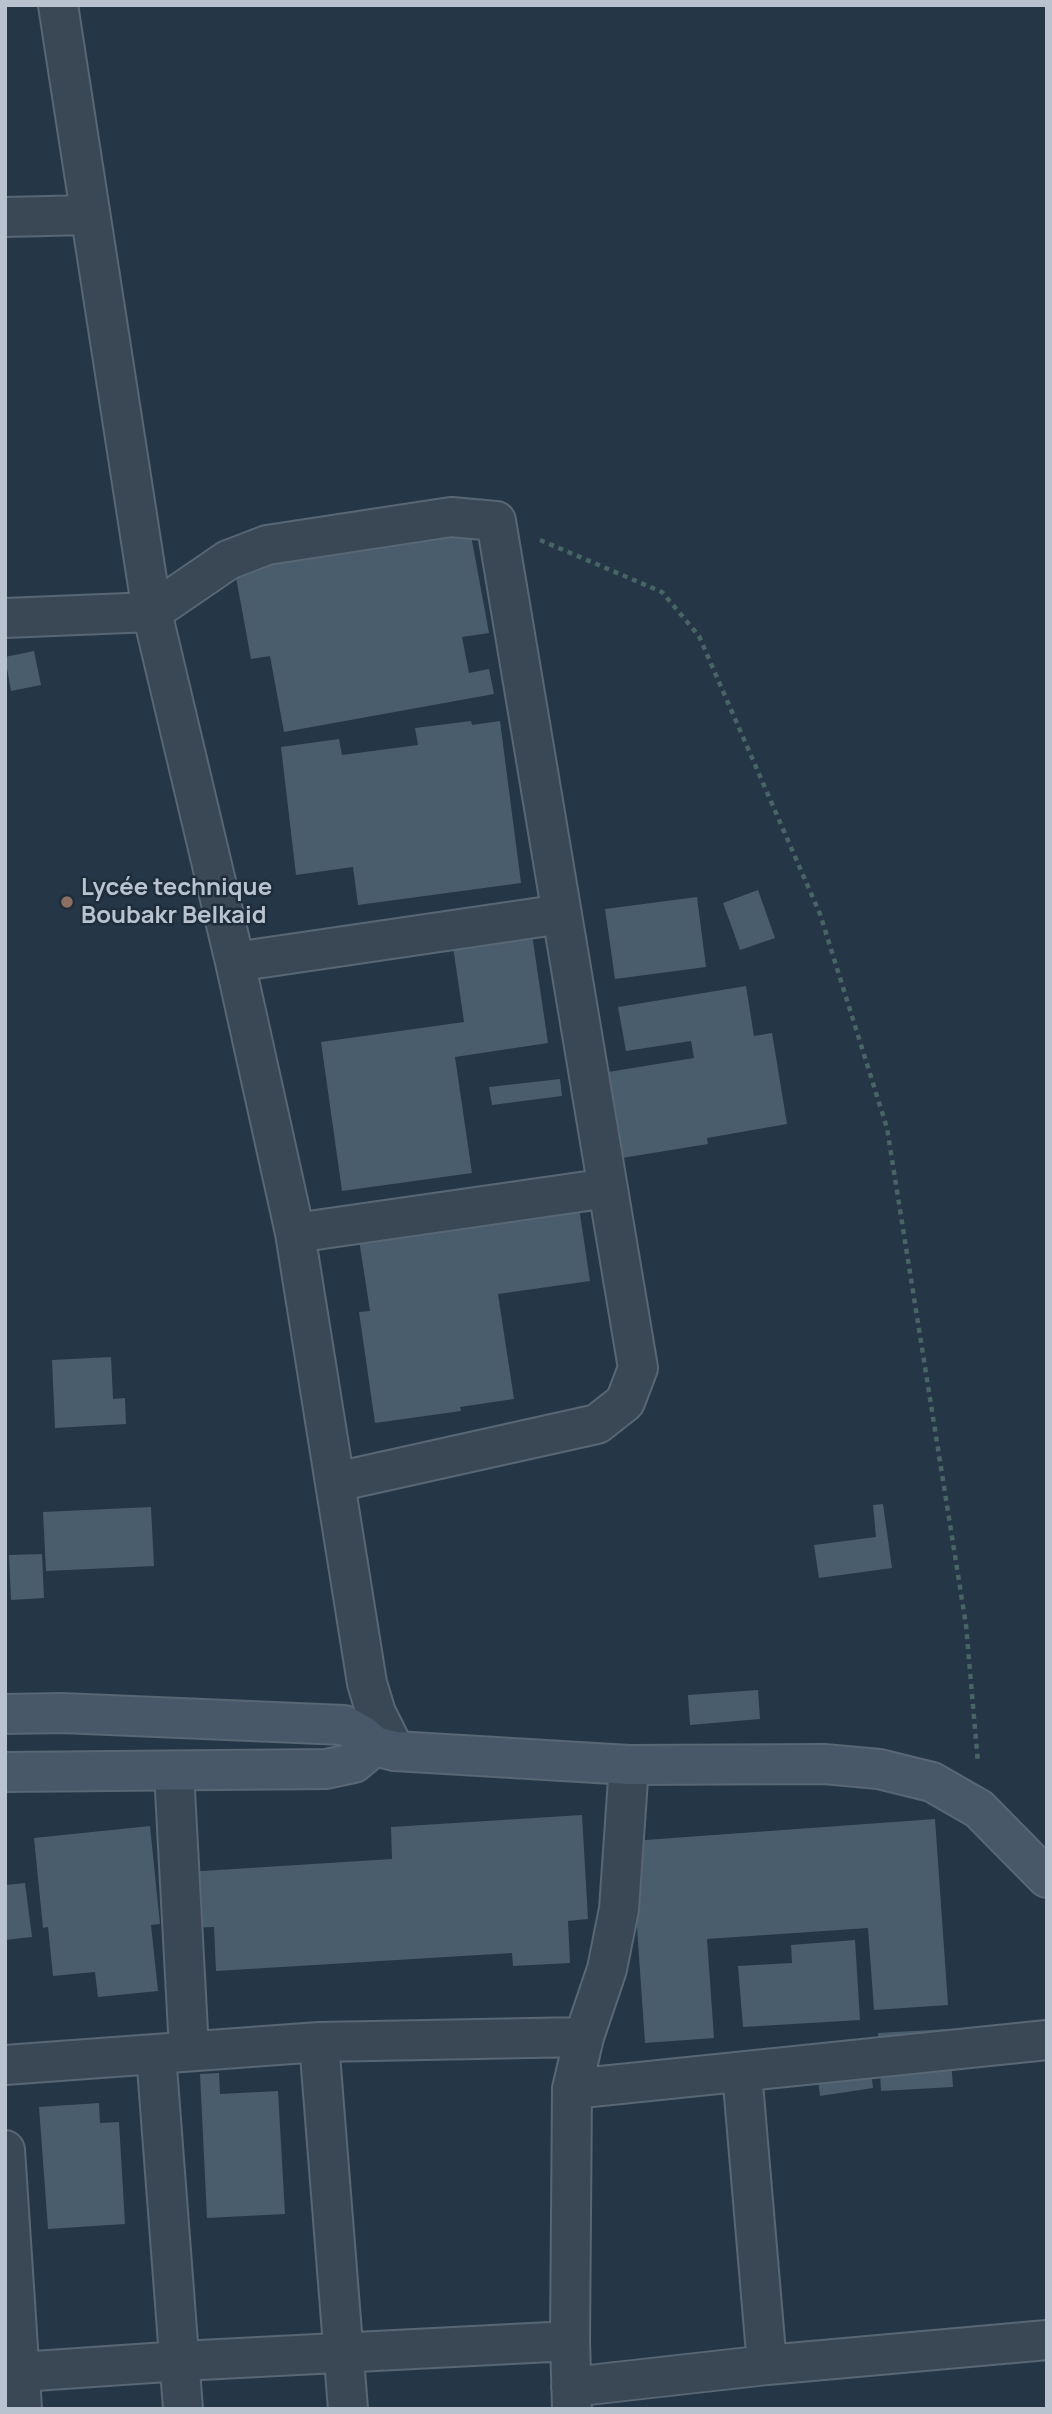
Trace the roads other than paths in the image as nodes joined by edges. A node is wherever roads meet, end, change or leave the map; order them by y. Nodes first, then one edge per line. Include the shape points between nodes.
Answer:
1 (58, 5) edge
2 (89, 215) junction
3 (5, 217) edge
4 (152, 612) junction
5 (5, 618) edge
6 (562, 914) junction
7 (235, 962) junction
8 (608, 1188) junction
9 (295, 1233) junction
10 (336, 1482) junction
11 (62, 1713) junction
12 (5, 1714) edge
13 (384, 1748) junction
14 (629, 1765) junction
15 (5, 1772) edge
16 (64, 1772) junction
17 (174, 1772) junction
18 (1044, 1883) edge
19 (584, 2037) junction
20 (1047, 2040) edge
21 (319, 2042) junction
22 (173, 2052) junction
23 (5, 2065) edge
24 (741, 2073) junction
25 (572, 2089) junction
26 (5, 2150) edge
27 (1047, 2340) edge
28 (570, 2341) junction
29 (344, 2352) junction
30 (181, 2361) junction
31 (766, 2365) junction
32 (16, 2385) edge
33 (572, 2398) edge
34 (183, 2409) edge
35 (348, 2409) edge

1 - 2 street
2 - 3 street
2 - 4 street
4 - 5 street
4 - 6 street via 228,560 267,545 451,517 496,521
4 - 7 street
6 - 7 street
6 - 8 street
7 - 9 street
8 - 9 street
8 - 10 street via 638,1368 625,1402 597,1424
9 - 10 street
10 - 13 street via 367,1683
11 - 12 street
11 - 13 street via 344,1725
11 - 16 street
13 - 14 street
13 - 17 street via 354,1763 326,1769
14 - 18 street via 824,1764 879,1769 932,1782 979,1809
14 - 19 street via 619,1909 607,1969
15 - 16 street
16 - 17 street
17 - 22 street
19 - 21 street
19 - 25 street
20 - 24 street
21 - 22 street
21 - 29 street
22 - 23 street
22 - 30 street
24 - 25 street
24 - 31 street
25 - 28 street
26 - 32 street
27 - 31 street
28 - 29 street
28 - 33 street
29 - 30 street
29 - 35 street
30 - 32 street
30 - 34 street
31 - 33 street

